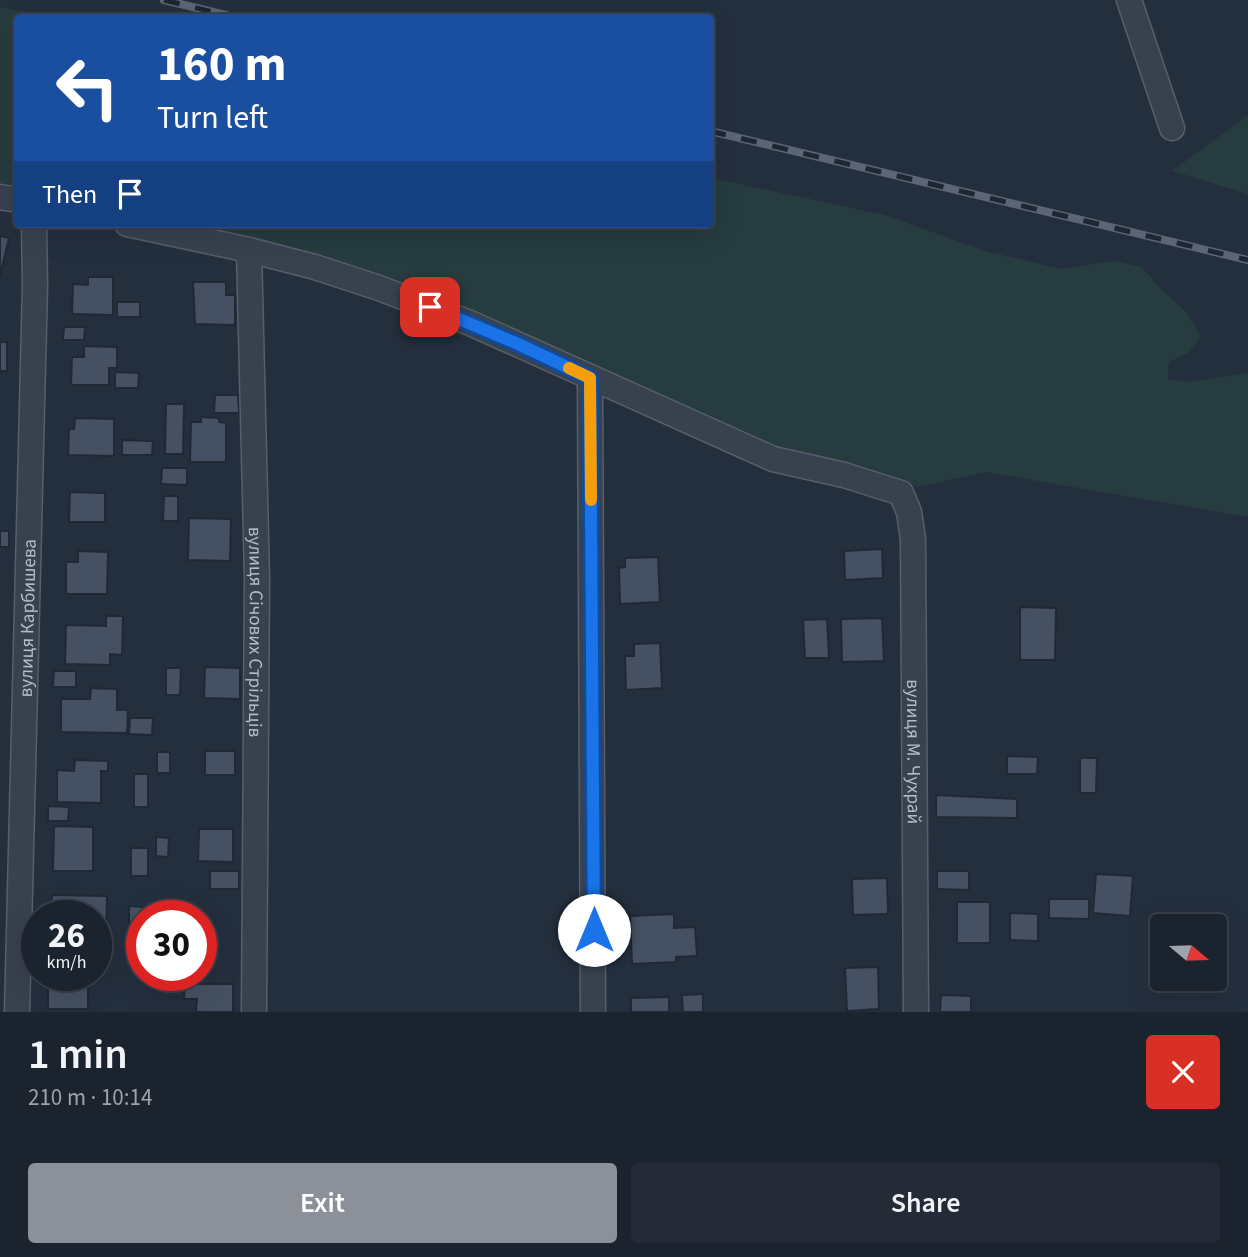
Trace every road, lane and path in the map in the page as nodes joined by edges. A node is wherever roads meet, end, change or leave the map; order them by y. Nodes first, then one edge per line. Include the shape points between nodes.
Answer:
1 (1129, 0) edge
2 (1172, 128) dead end
3 (34, 228) edge
4 (146, 228) edge
5 (250, 250) junction
6 (590, 378) junction
7 (17, 1012) edge
8 (254, 1012) edge
9 (593, 1012) edge
10 (916, 1012) edge

1 - 2 street
3 - 7 street, вулиця Карбишева
4 - 5 street
5 - 6 street via 379,288 470,323
5 - 8 street, вулиця Січових Стрільців via 257,578
6 - 9 street
6 - 10 street, вулиця М. Чухрай via 773,459 901,494 909,512 914,574

